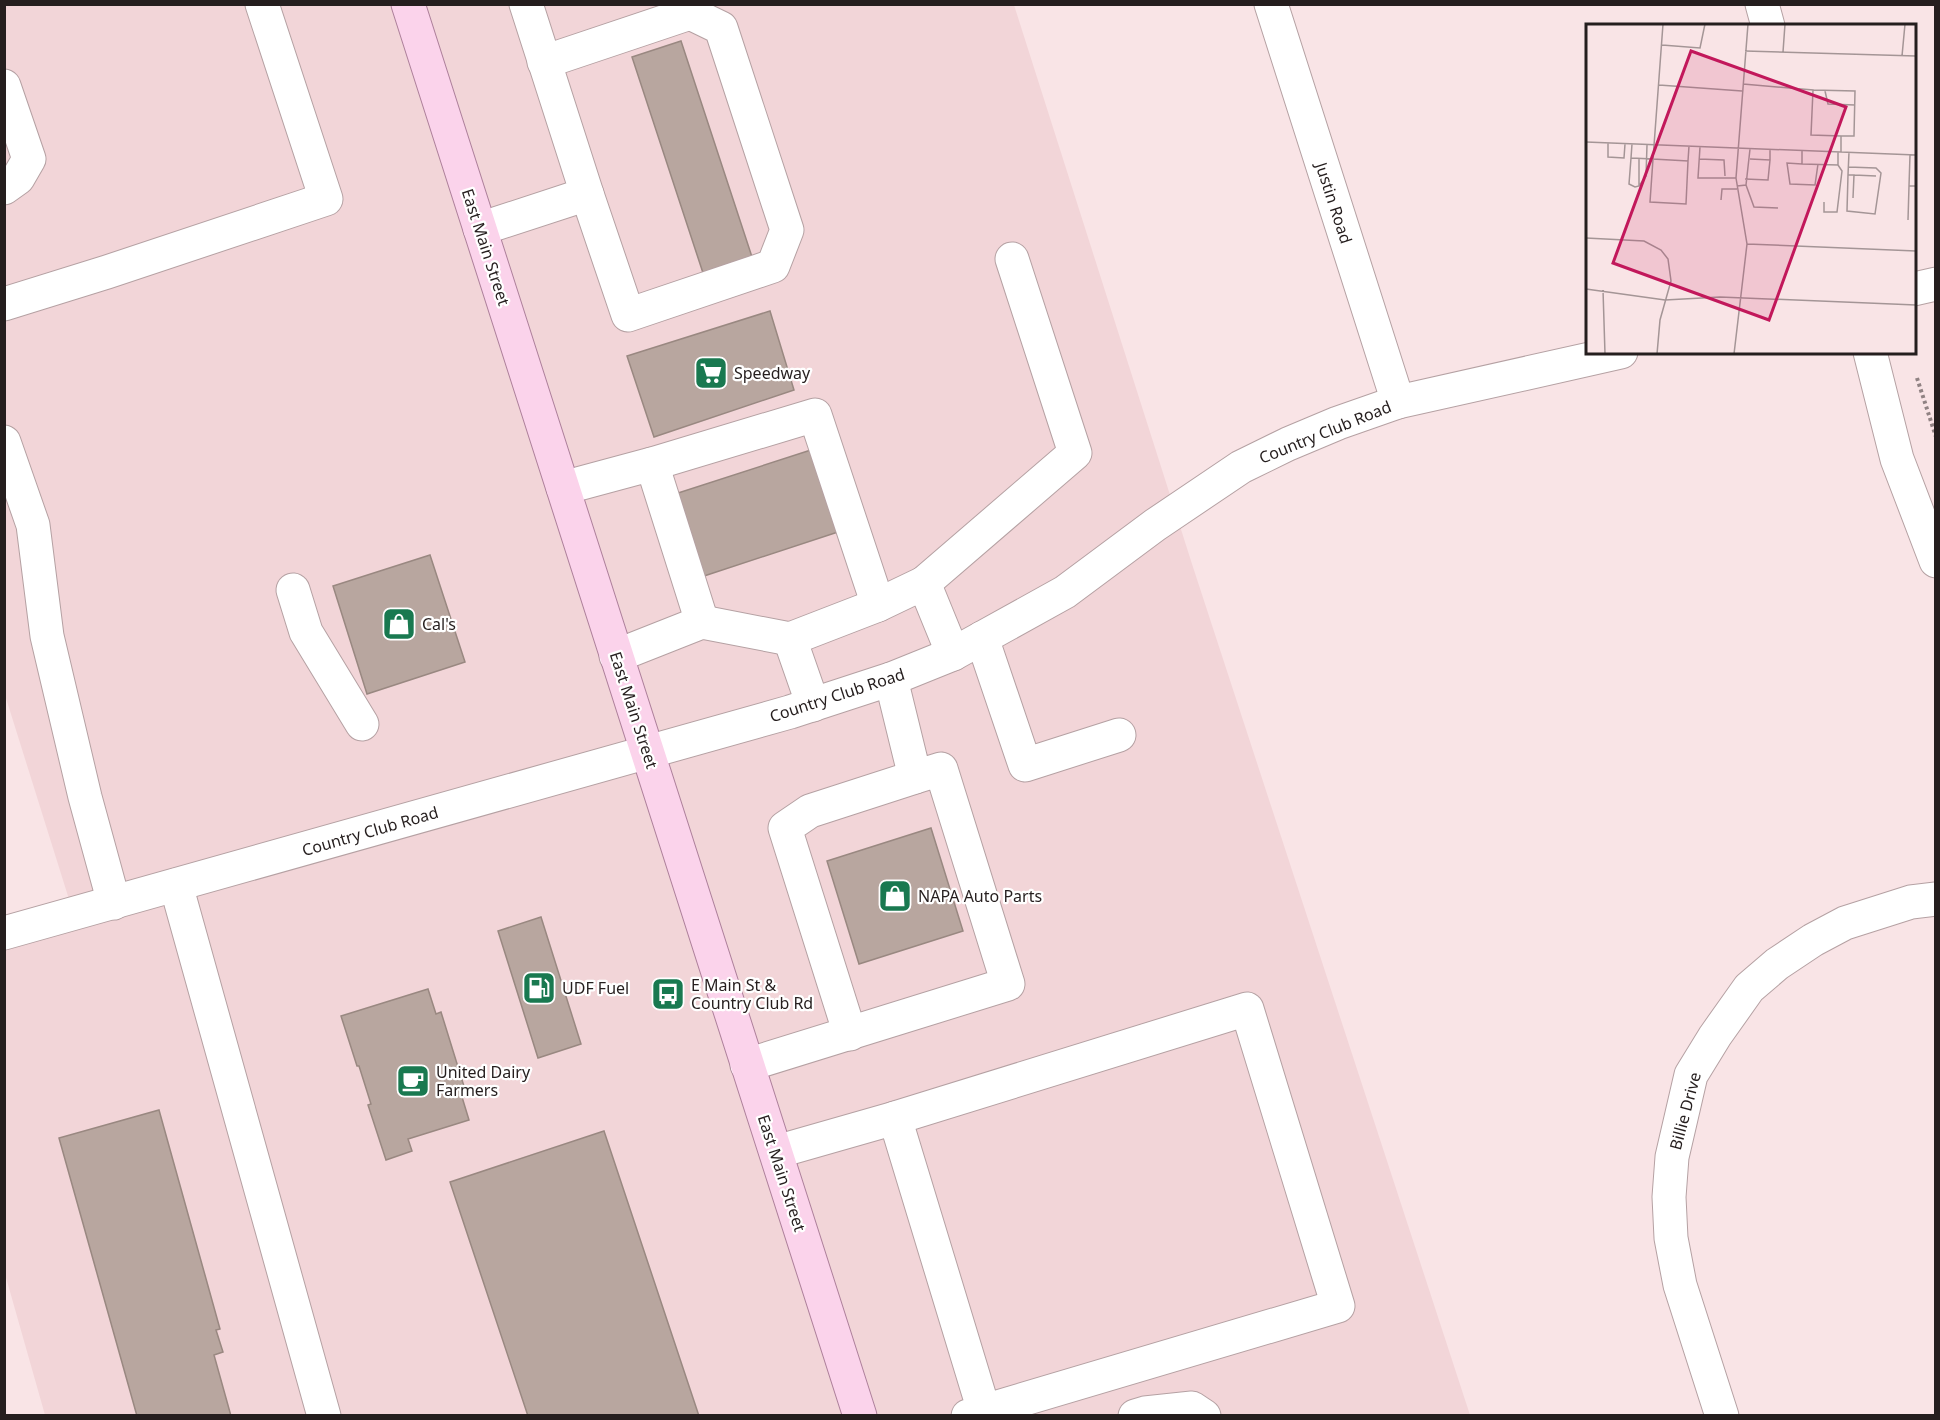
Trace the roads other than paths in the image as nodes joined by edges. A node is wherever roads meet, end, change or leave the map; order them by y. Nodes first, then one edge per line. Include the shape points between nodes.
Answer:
1 (262, 4) edge
2 (408, 4) edge
3 (526, 4) edge
4 (1271, 4) edge
5 (1762, 4) edge
6 (1767, 24) edge
7 (544, 62) junction
8 (4, 86) edge
9 (4, 188) edge
10 (587, 194) junction
11 (480, 229) junction
12 (1012, 259) dead end
13 (1935, 284) edge
14 (1916, 288) edge
15 (4, 304) edge
16 (1612, 354) edge
17 (1870, 354) edge
18 (1398, 402) junction
19 (4, 442) edge
20 (652, 464) junction
21 (562, 488) junction
22 (1935, 561) edge
23 (924, 583) junction
24 (293, 590) dead end
25 (878, 605) junction
26 (702, 622) junction
27 (982, 638) junction
28 (790, 639) junction
29 (953, 654) junction
30 (616, 656) junction
31 (891, 679) junction
32 (813, 705) junction
33 (362, 724) dead end
34 (1119, 735) dead end
35 (647, 752) junction
36 (915, 777) junction
37 (176, 885) junction
38 (1935, 899) edge
39 (114, 903) junction
40 (4, 933) edge
41 (850, 1034) junction
42 (747, 1065) junction
43 (895, 1118) junction
44 (776, 1152) junction
45 (979, 1414) edge
46 (324, 1416) edge
47 (860, 1416) edge
48 (1135, 1416) edge
49 (1204, 1416) edge
50 (1722, 1416) edge

1 - 15 street via 327,199
2 - 11 main road, East Main Street
3 - 7 street
4 - 18 street, Justin Road
5 - 6 street
7 - 10 street
7 - 10 street via 690,13 721,28 787,230 773,266 628,315
8 - 9 street via 29,159 18,178
10 - 11 street
11 - 21 main road, East Main Street
12 - 23 street via 1075,453
13 - 14 street
16 - 18 street, Country Club Road
17 - 22 street via 1896,459
18 - 27 street, Country Club Road via 1308,435 1241,467 1065,592
19 - 39 street via 33,525 46,636
20 - 21 street
20 - 25 street via 815,415
20 - 26 street
21 - 30 main road, East Main Street
23 - 25 street
23 - 29 street
24 - 33 street via 306,632
25 - 28 street
26 - 28 street
26 - 30 street
27 - 29 street, Country Club Road
27 - 34 street via 1025,765
28 - 32 street
29 - 31 street, Country Club Road
30 - 35 main road, East Main Street
31 - 32 street, Country Club Road
31 - 36 street
32 - 35 street, Country Club Road
35 - 37 street, Country Club Road
35 - 42 main road, East Main Street
36 - 41 street via 810,811 785,828
36 - 41 street via 940,769 1008,984
37 - 39 street, Country Club Road
37 - 46 street
38 - 50 street, Billie Drive via 1911,902 1845,923 1777,963 1749,988 1691,1075 1672,1157 1671,1238 1680,1286
39 - 40 street, Country Club Road
41 - 42 street
42 - 44 main road, East Main Street
43 - 44 street
43 - 45 street
43 - 45 street via 1247,1009 1338,1306
44 - 47 main road, East Main Street
48 - 49 street via 1192,1408

